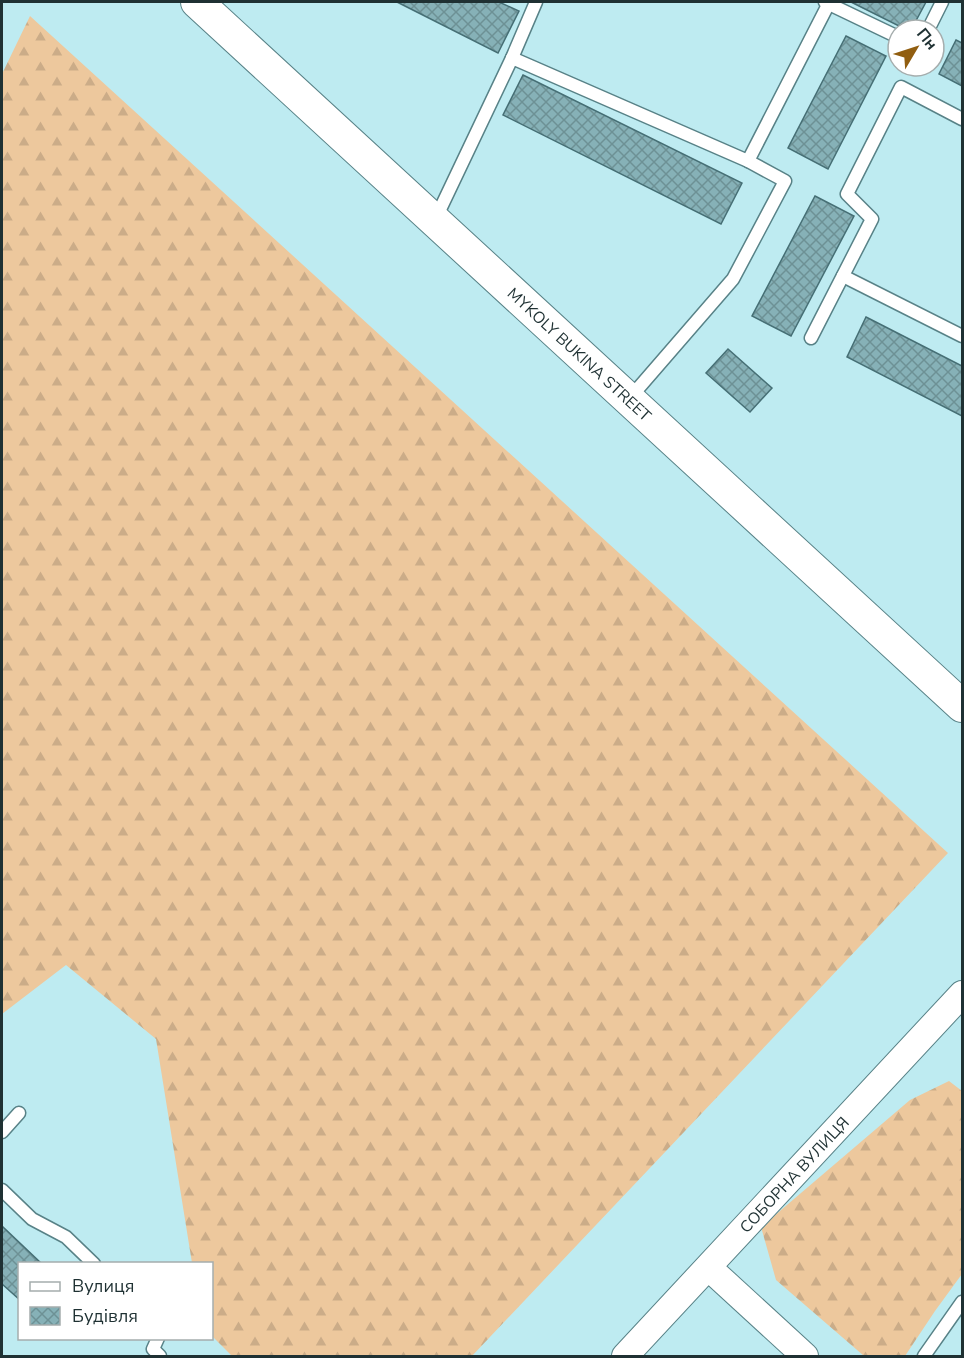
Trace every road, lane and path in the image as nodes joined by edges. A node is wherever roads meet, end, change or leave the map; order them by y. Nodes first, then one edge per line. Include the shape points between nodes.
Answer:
1 (197, 2) edge
2 (536, 2) edge
3 (827, 2) edge
4 (942, 2) edge
5 (934, 18) edge
6 (886, 31) edge
7 (512, 58) junction
8 (963, 119) edge
9 (748, 161) junction
10 (435, 220) junction
11 (843, 276) junction
12 (963, 336) edge
13 (811, 338) dead end
14 (629, 400) junction
15 (963, 706) edge
16 (963, 994) edge
17 (19, 1113) dead end
18 (2, 1132) edge
19 (2, 1190) edge
20 (93, 1262) edge
21 (709, 1268) junction
22 (963, 1302) edge
23 (157, 1340) edge
24 (160, 1356) edge
25 (625, 1356) edge
26 (805, 1356) edge
27 (924, 1356) edge

1 - 10 street, MYKOLY BUKINA STREET
2 - 7 lane
3 - 6 lane
3 - 9 lane
4 - 5 lane
7 - 9 lane
7 - 10 lane
8 - 11 lane via 901,87 847,194 872,219
9 - 14 lane via 785,181 734,279
10 - 14 street, MYKOLY BUKINA STREET
11 - 12 lane
11 - 13 lane
14 - 15 street, MYKOLY BUKINA STREET
16 - 21 street, СОБОРНА ВУЛИЦЯ
17 - 18 lane
19 - 20 lane via 32,1219 66,1237
21 - 25 street, СОБОРНА ВУЛИЦЯ
21 - 26 street
22 - 27 lane
23 - 24 lane via 153,1348

